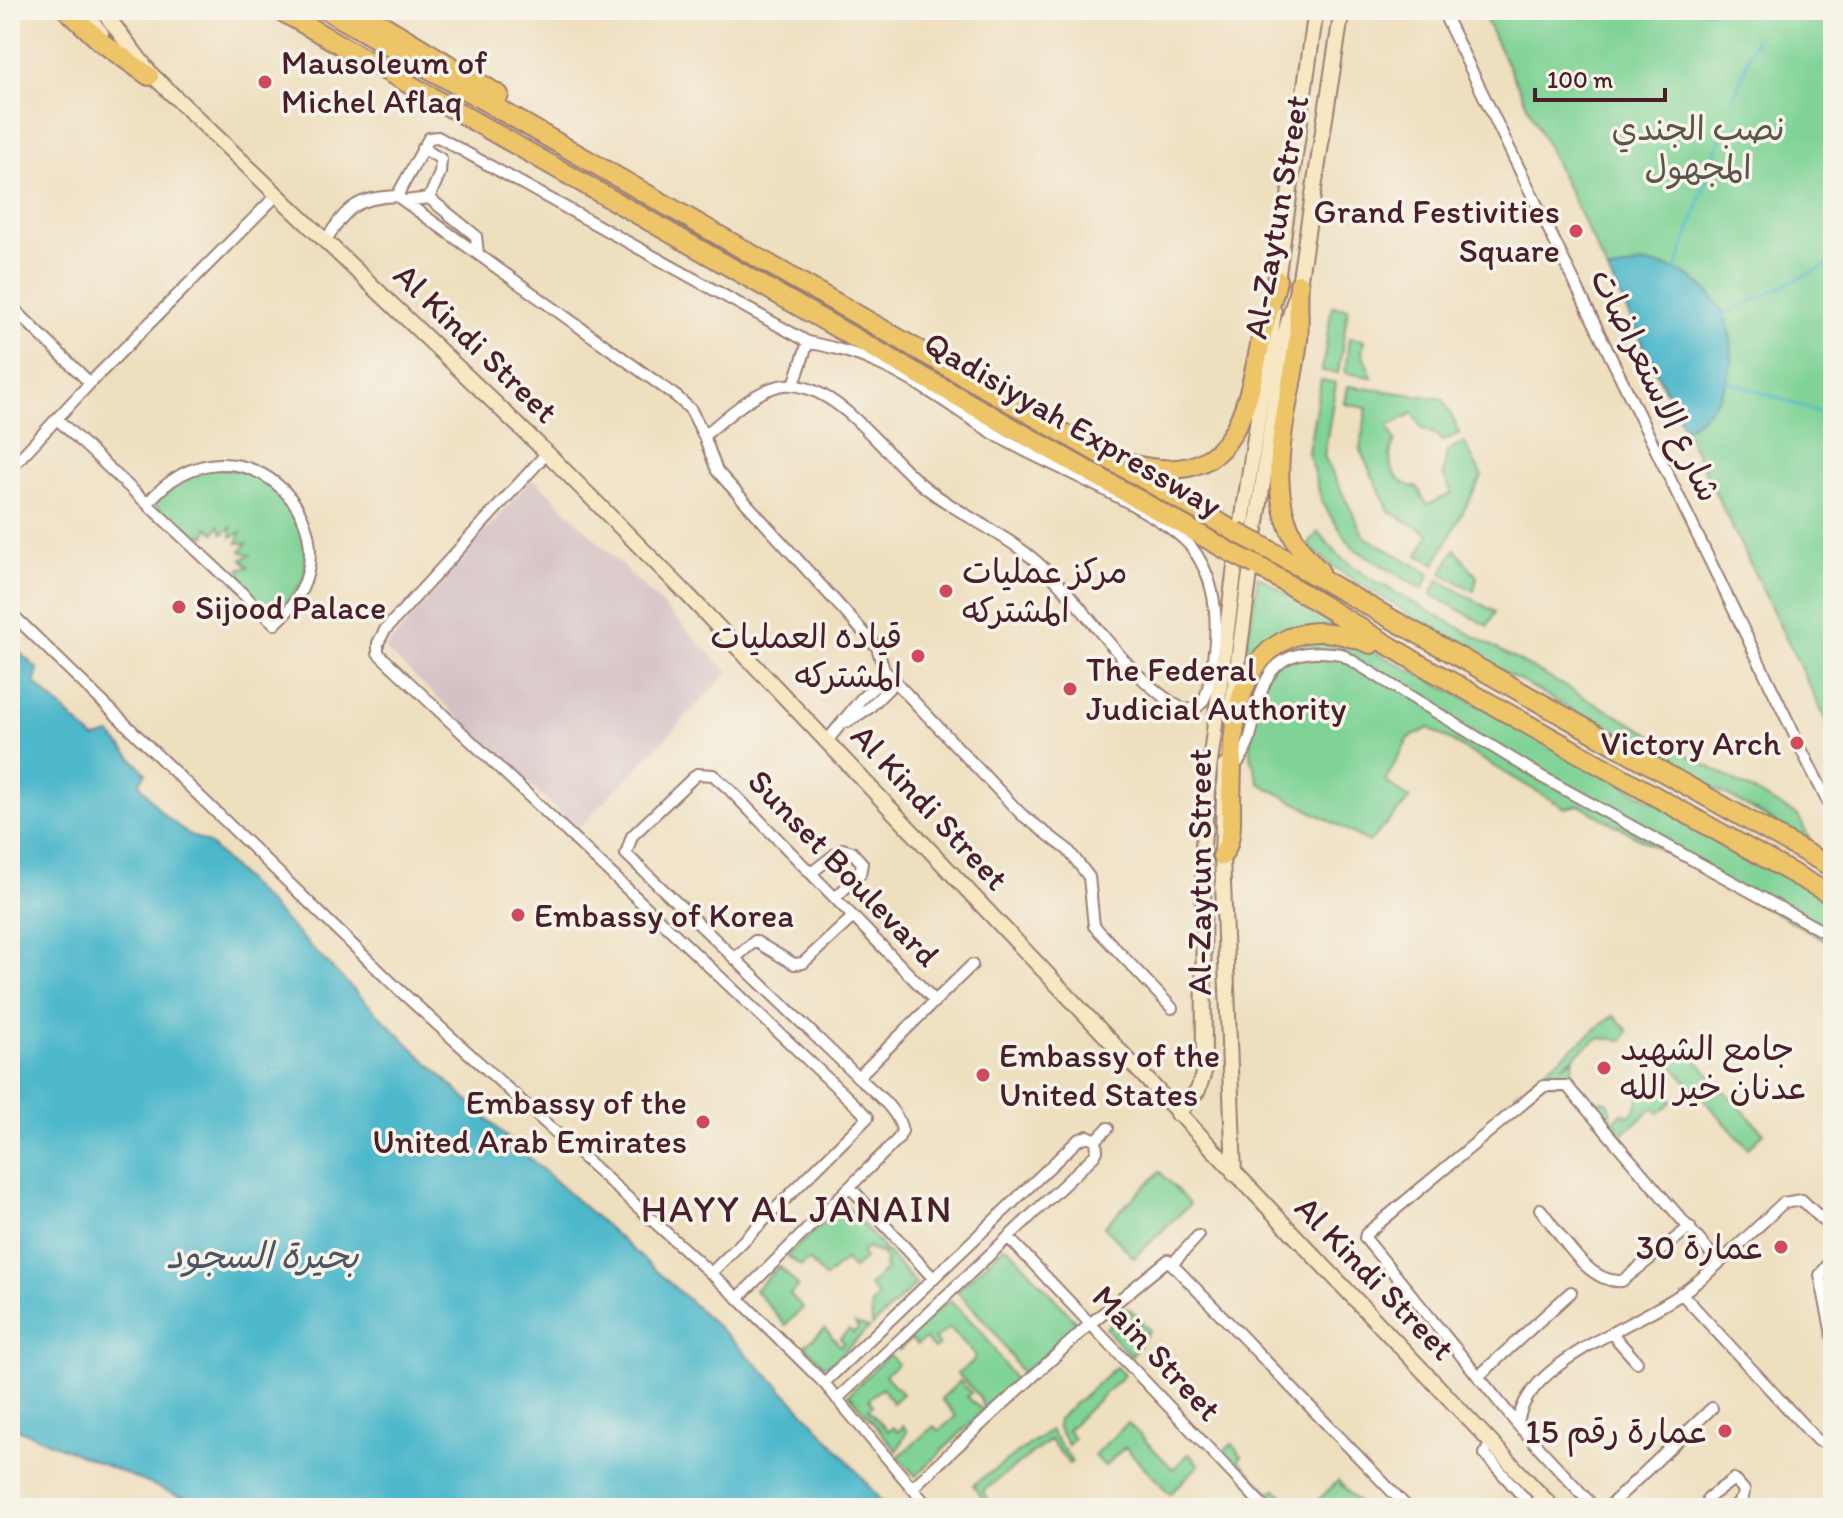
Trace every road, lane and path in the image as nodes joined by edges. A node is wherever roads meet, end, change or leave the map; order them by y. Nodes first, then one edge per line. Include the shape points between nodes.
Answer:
1 (67, 10) edge
2 (82, 10) edge
3 (102, 10) edge
4 (279, 10) edge
5 (326, 10) edge
6 (358, 10) edge
7 (1316, 10) edge
8 (1342, 10) edge
9 (1442, 10) edge
10 (149, 76) junction
11 (177, 99) junction
12 (422, 148) junction
13 (627, 181) junction
14 (277, 195) junction
15 (401, 198) junction
16 (429, 198) junction
17 (325, 241) junction
18 (478, 254) junction
19 (1277, 280) junction
20 (1297, 292) junction
21 (1275, 299) junction
22 (10, 305) edge
23 (808, 342) junction
24 (90, 383) junction
25 (794, 385) junction
26 (57, 419) junction
27 (704, 436) junction
28 (547, 453) junction
29 (1112, 459) junction
30 (10, 469) edge
31 (147, 504) junction
32 (1248, 532) junction
33 (1234, 559) junction
34 (1253, 569) junction
35 (1346, 592) junction
36 (10, 612) edge
37 (1418, 663) junction
38 (892, 677) junction
39 (827, 741) junction
40 (1224, 778) junction
41 (1833, 812) edge
42 (1222, 856) joint
43 (1833, 868) edge
44 (811, 873) junction
45 (1833, 896) edge
46 (835, 898) junction
47 (853, 917) junction
48 (1833, 937) edge
49 (735, 958) junction
50 (972, 965) dead end
51 (935, 1001) junction
52 (1172, 1008) dead end
53 (858, 1077) junction
54 (1177, 1114) junction
55 (1108, 1128) dead end
56 (1096, 1140) junction
57 (1234, 1174) junction
58 (850, 1187) junction
59 (1540, 1209) dead end
60 (992, 1222) junction
61 (1690, 1227) junction
62 (1833, 1230) edge
63 (1198, 1236) dead end
64 (1008, 1237) junction
65 (1833, 1258) edge
66 (1173, 1263) junction
67 (1719, 1263) junction
68 (711, 1273) junction
69 (933, 1279) junction
70 (1571, 1292) dead end
71 (948, 1293) junction
72 (1681, 1293) junction
73 (738, 1298) junction
74 (1091, 1323) junction
75 (875, 1334) junction
76 (1613, 1335) junction
77 (1833, 1339) edge
78 (889, 1350) junction
79 (1637, 1362) dead end
80 (1480, 1375) junction
81 (824, 1383) junction
82 (837, 1399) junction
83 (1712, 1408) dead end
84 (1518, 1425) junction
85 (1833, 1433) edge
86 (1491, 1442) junction
87 (912, 1488) junction
88 (929, 1508) edge
89 (1265, 1508) edge
90 (1408, 1508) edge
91 (1533, 1508) edge
92 (1553, 1508) edge
93 (1595, 1508) edge
94 (1607, 1508) edge
95 (1707, 1508) edge
96 (1733, 1508) edge

1 - 10 highway
2 - 10 street, Al Kindi Street
3 - 11 street, Al Kindi Street via 127,46
4 - 33 highway, Qadisiyyah Expressway
5 - 13 highway, Qadisiyyah Expressway
6 - 13 highway via 519,107
7 - 19 street, Al-Zaytun Street
8 - 20 street, Al-Zaytun Street
9 - 41 street, شارع الاستعراضات
10 - 11 street, Al Kindi Street
11 - 14 street, Al Kindi Street
12 - 15 street
12 - 16 street via 442,162
12 - 23 street via 429,138 438,137
13 - 29 highway, Qadisiyyah Expressway
14 - 17 street, Al Kindi Street
14 - 24 street
15 - 16 street
15 - 17 street via 369,197 356,203
15 - 18 street
16 - 18 street via 476,236
17 - 28 street, Al Kindi Street
18 - 27 street via 677,397 691,410
19 - 21 street, Al-Zaytun Street
19 - 29 highway via 1248,404 1230,440 1217,453 1185,468 1156,469
20 - 21 street via 1282,316
20 - 32 street, Al-Zaytun Street
20 - 35 highway via 1298,339 1278,469 1282,511 1308,559
21 - 32 street, Al-Zaytun Street
22 - 24 street
23 - 25 street
23 - 25 street via 890,369 1005,440 1176,533 1207,574 1215,606 1215,651 1205,700 1184,710 1161,695 1038,563 920,484 847,414
24 - 26 street
25 - 27 street via 781,385 747,401
26 - 30 street
26 - 31 street
27 - 38 street via 717,471 877,647
28 - 39 street, Al Kindi Street
28 - 68 street via 385,630 377,648 868,1117
29 - 32 highway, Qadisiyyah Expressway
31 - 31 street via 275,624 291,610 311,562 309,538 302,514 276,481 244,466 202,465 162,485
32 - 35 highway, Qadisiyyah Expressway
33 - 34 highway, Qadisiyyah Expressway, bridge
33 - 40 street, Al-Zaytun Street
34 - 37 highway, Qadisiyyah Expressway
34 - 40 street, Al-Zaytun Street
35 - 43 highway, Qadisiyyah Expressway
36 - 68 street via 396,987
37 - 40 highway via 1329,631 1283,641 1259,661 1245,684
37 - 45 highway, Qadisiyyah Expressway
38 - 39 street via 869,708
38 - 52 street via 1021,814 1068,850 1089,877 1094,926
39 - 54 street, Al Kindi Street
40 - 42 highway via 1230,839
40 - 48 street via 1244,757 1257,696 1277,668 1307,653 1341,654 1542,777
40 - 54 street, Al-Zaytun Street via 1203,846 1204,1072 1198,1090
42 - 57 street, Al-Zaytun Street
44 - 46 street, Sunset Boulevard
44 - 46 street via 842,849 857,856 860,874
44 - 49 street, Sunset Boulevard via 713,775 697,774 632,836 626,854
46 - 47 street, Sunset Boulevard
47 - 49 street via 803,963 794,964 755,941
47 - 51 street, Sunset Boulevard
49 - 53 street, Sunset Boulevard
50 - 51 street
51 - 53 street, Sunset Boulevard
53 - 58 street, Sunset Boulevard via 896,1116 902,1131
54 - 57 street, Al Kindi Street
55 - 56 street
56 - 60 street via 1078,1140
56 - 64 street via 1094,1156
57 - 86 street, Al Kindi Street
58 - 69 street
58 - 73 street, Sunset Boulevard
59 - 61 street via 1596,1277 1610,1282 1622,1281
60 - 64 street, Main Street via 994,1236
60 - 69 street
61 - 67 street
61 - 80 street via 1567,1086 1544,1086 1365,1238
62 - 67 street via 1802,1200 1789,1200
63 - 66 street
64 - 71 street
64 - 74 street, Main Street
65 - 77 street via 1820,1275
66 - 74 street via 1164,1261
66 - 90 street
67 - 72 street
68 - 73 street
69 - 71 street via 934,1293
69 - 75 street
70 - 80 street
71 - 78 street
72 - 76 street
72 - 85 street via 1817,1440 1823,1442
73 - 81 street
74 - 87 street
74 - 89 street, Main Street
75 - 78 street
75 - 81 street
76 - 79 street
76 - 84 street via 1547,1374 1522,1406
78 - 82 street
80 - 84 street
81 - 82 street
82 - 87 street
83 - 94 street
84 - 93 street
86 - 91 street via 1485,1454
86 - 92 street, Al Kindi Street
87 - 88 street
95 - 96 street via 1708,1498 1734,1479 1744,1490

